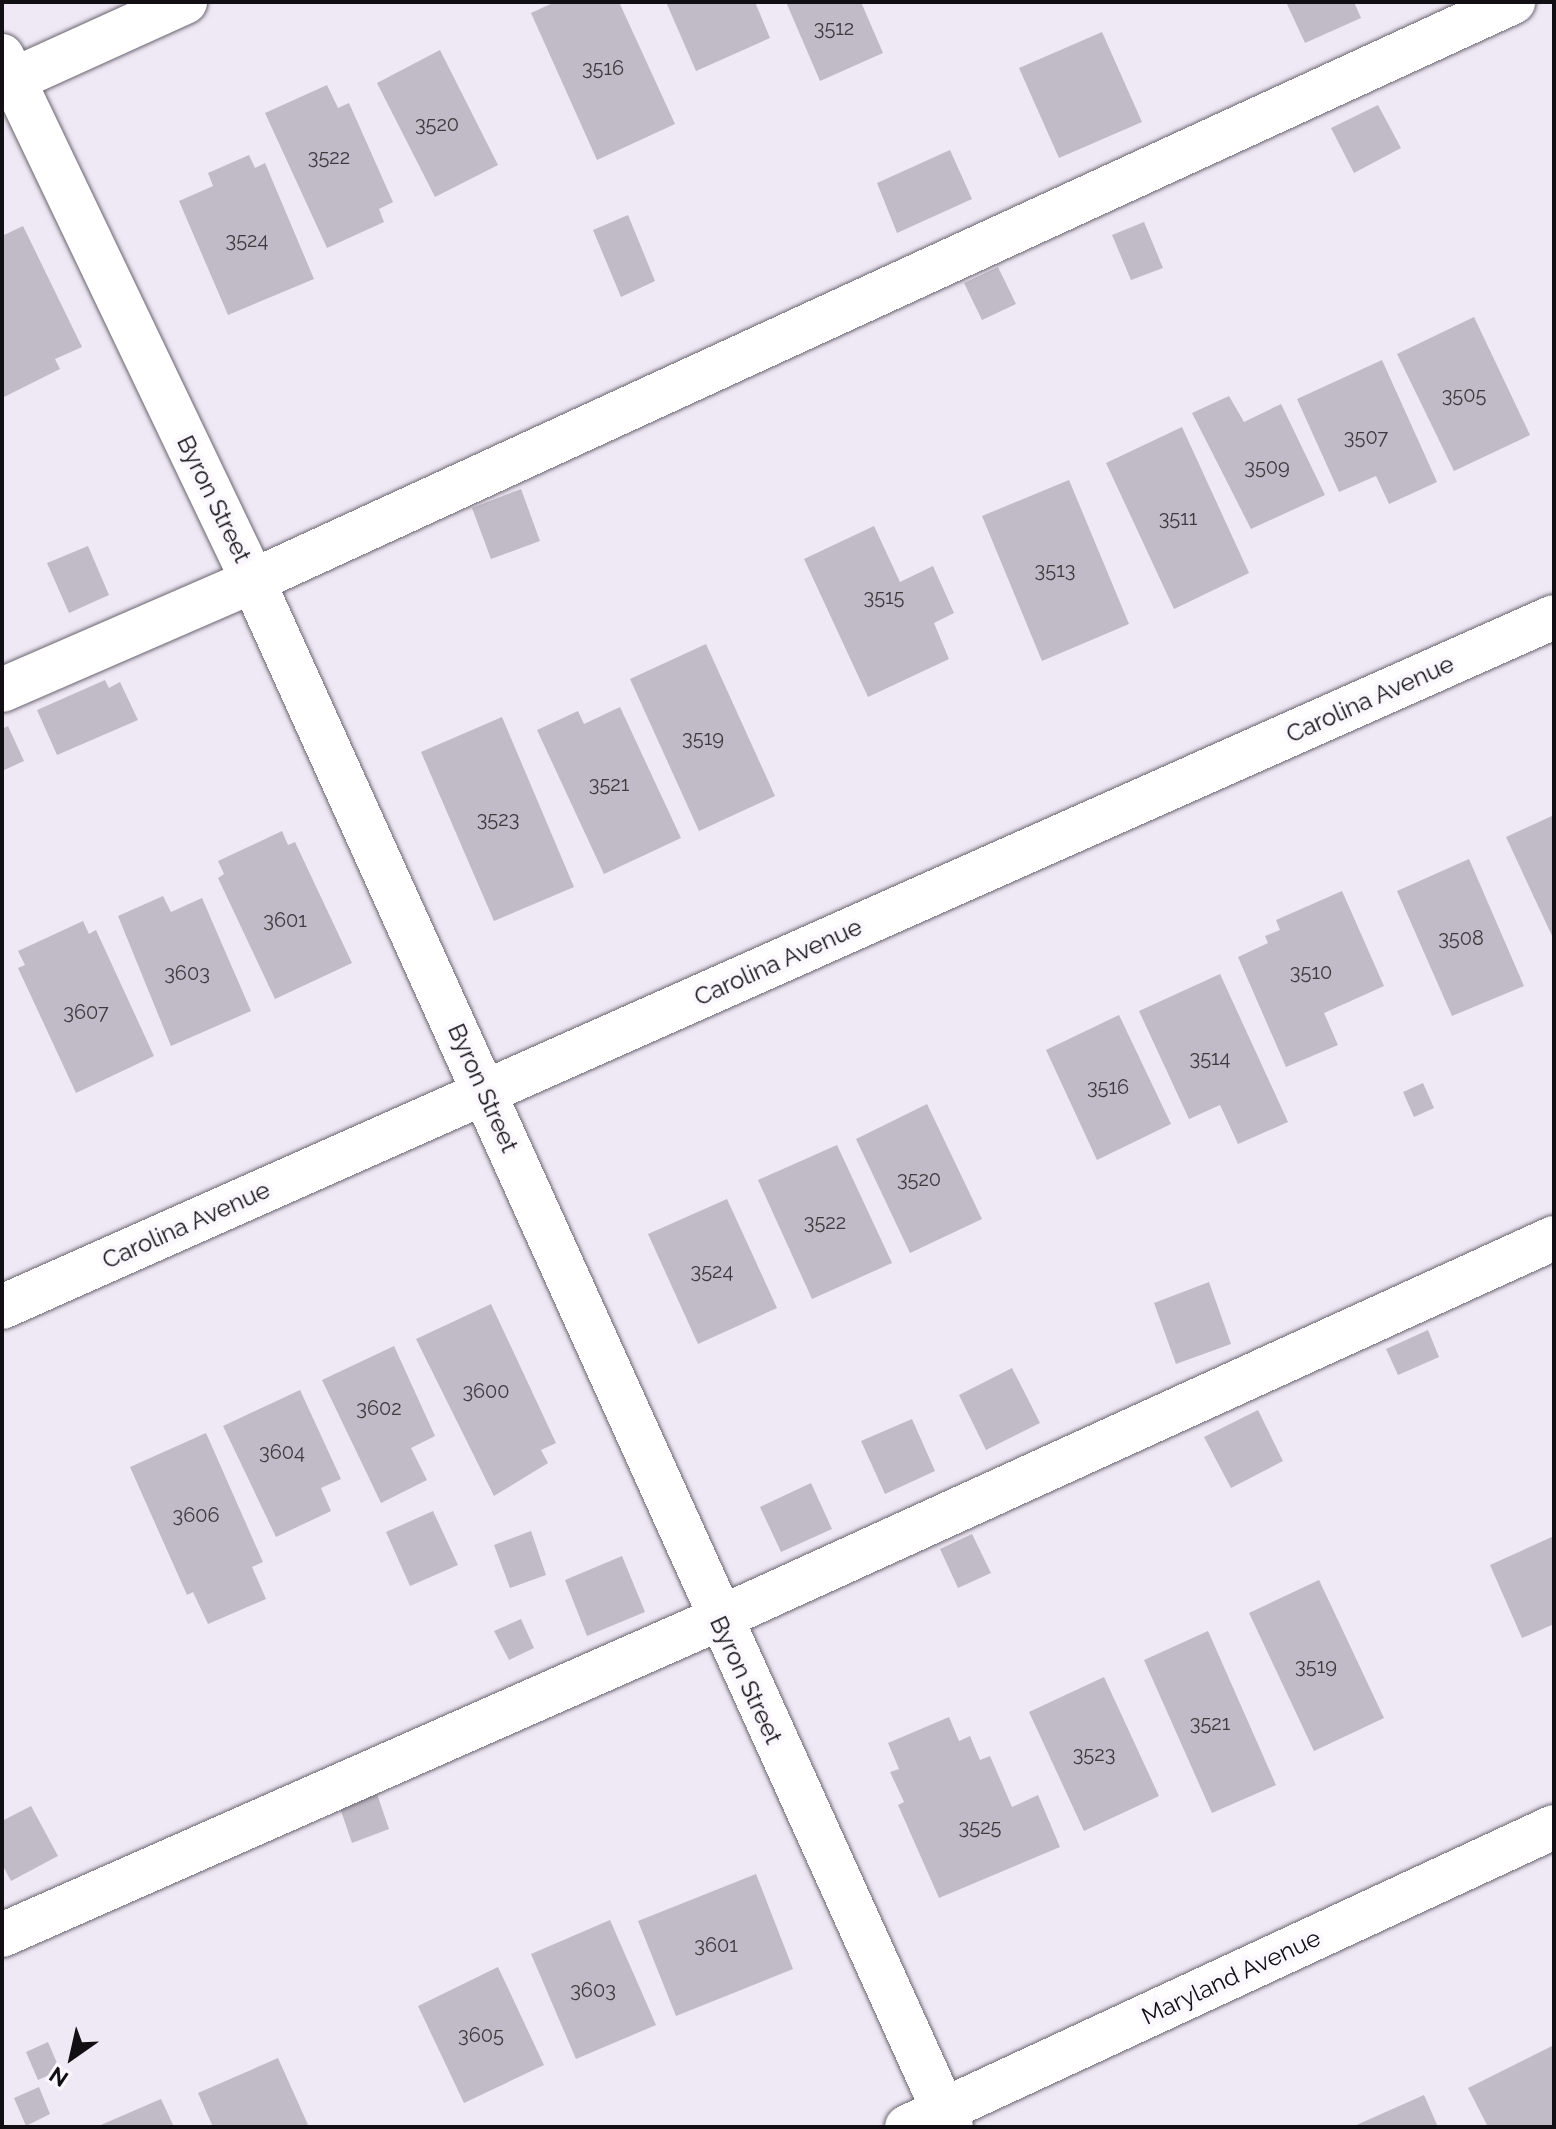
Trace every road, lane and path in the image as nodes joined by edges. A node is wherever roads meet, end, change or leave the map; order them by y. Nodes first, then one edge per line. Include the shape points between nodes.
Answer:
1 (185, 2) edge
2 (1513, 2) edge
3 (5, 74) edge
4 (253, 581) junction
5 (1554, 617) edge
6 (2, 690) edge
7 (486, 1092) junction
8 (1554, 1238) edge
9 (2, 1307) edge
10 (718, 1619) junction
11 (1554, 1827) edge
12 (2, 1935) edge
13 (934, 2122) edge

1 - 3 street
2 - 4 street
3 - 4 street, Byron Street
4 - 6 street
4 - 7 street, Byron Street
5 - 7 street, Carolina Avenue
7 - 9 street, Carolina Avenue
7 - 10 street, Byron Street
8 - 10 street
10 - 12 street
10 - 13 street, Byron Street
11 - 13 street, Maryland Avenue

